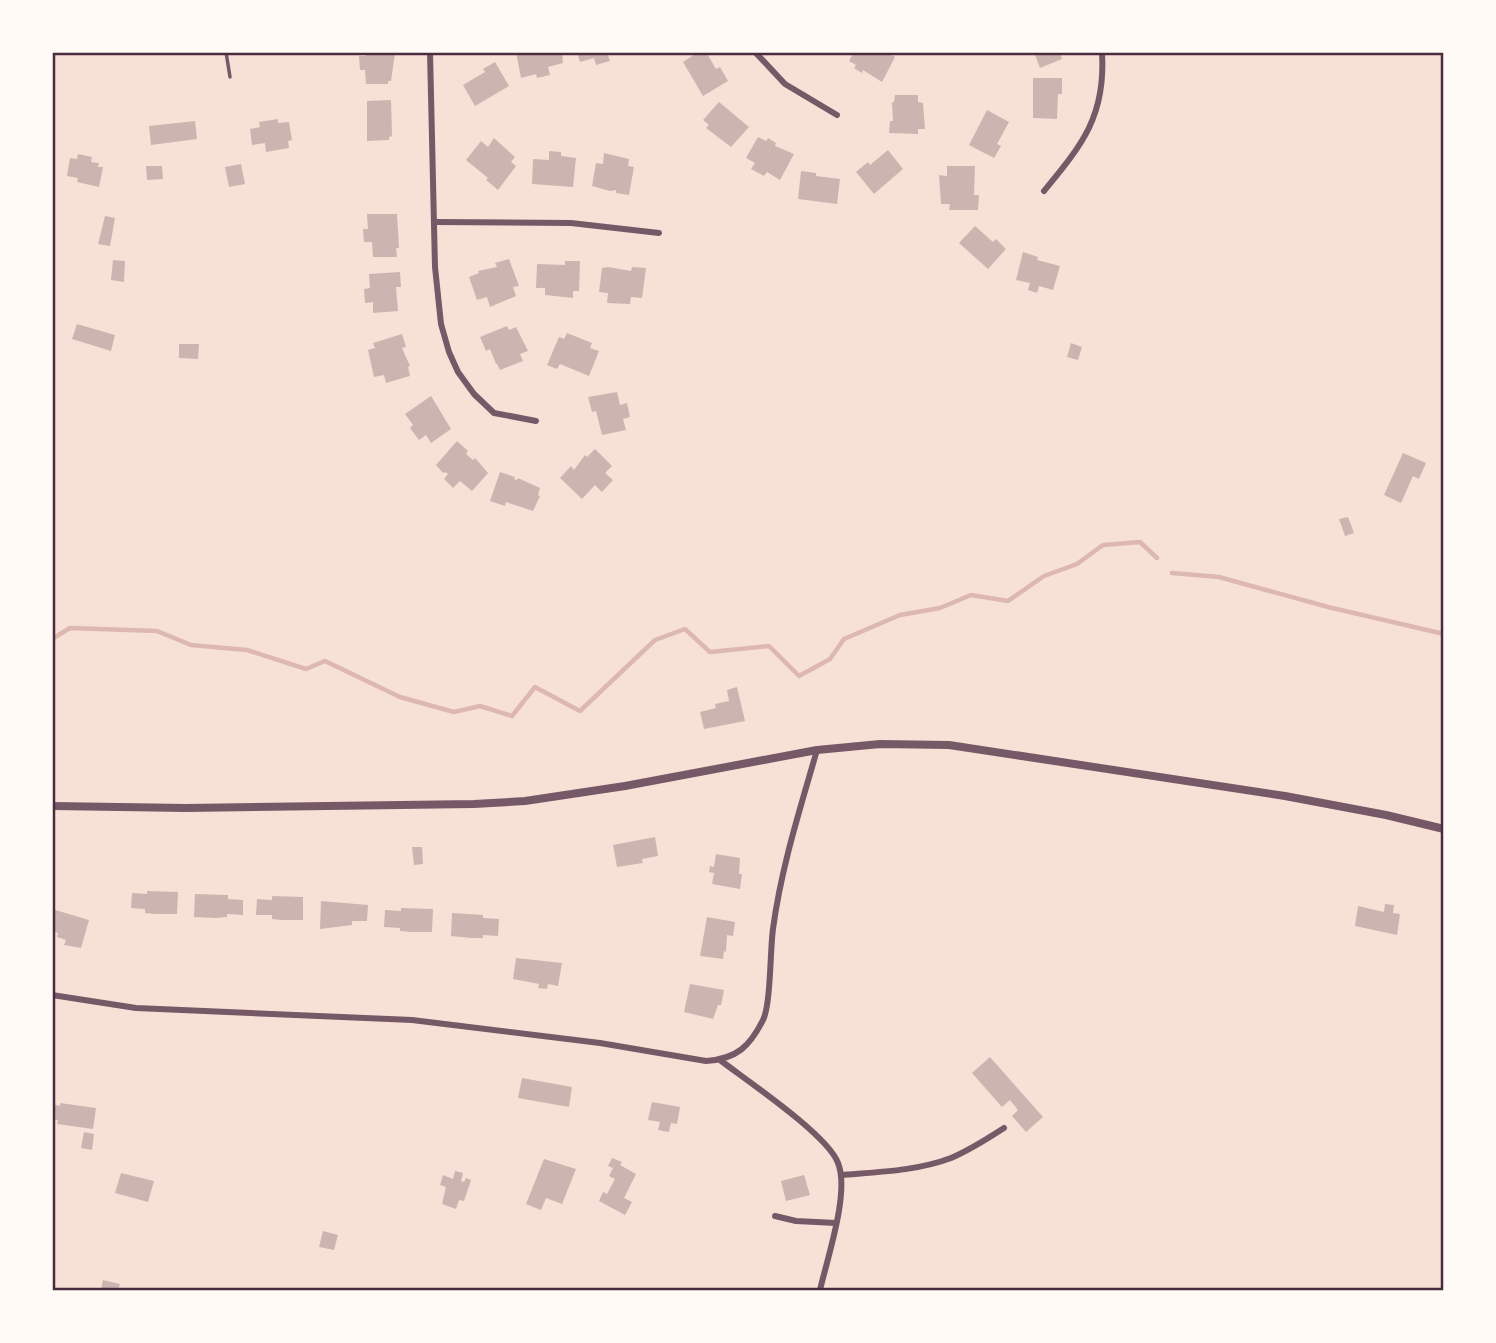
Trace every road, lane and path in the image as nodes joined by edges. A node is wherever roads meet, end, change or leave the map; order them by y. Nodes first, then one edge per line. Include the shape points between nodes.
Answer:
1 (226, 52) edge
2 (430, 52) edge
3 (755, 52) edge
4 (1102, 52) edge
5 (230, 77) dead end
6 (837, 115) dead end
7 (1044, 191) dead end
8 (436, 222) junction
9 (659, 233) dead end
10 (536, 421) dead end
11 (817, 750) junction
12 (52, 806) edge
13 (1444, 829) edge
14 (52, 995) edge
15 (720, 1060) junction
16 (1004, 1128) dead end
17 (841, 1175) junction
18 (775, 1216) dead end
19 (836, 1223) junction
20 (820, 1290) edge

1 - 5 lane
2 - 8 street
3 - 6 street via 785,84
4 - 7 street via 1102,82 1091,125 1078,150
8 - 9 street via 571,223
8 - 10 street via 441,324 458,372 494,413
11 - 12 street via 526,801
11 - 13 street via 880,744 949,745 1285,796
11 - 15 street via 773,928 765,1017 746,1048
14 - 15 street via 136,1008 412,1020
15 - 17 street via 828,1146
16 - 17 street via 948,1159
17 - 19 street
18 - 19 street
19 - 20 street

